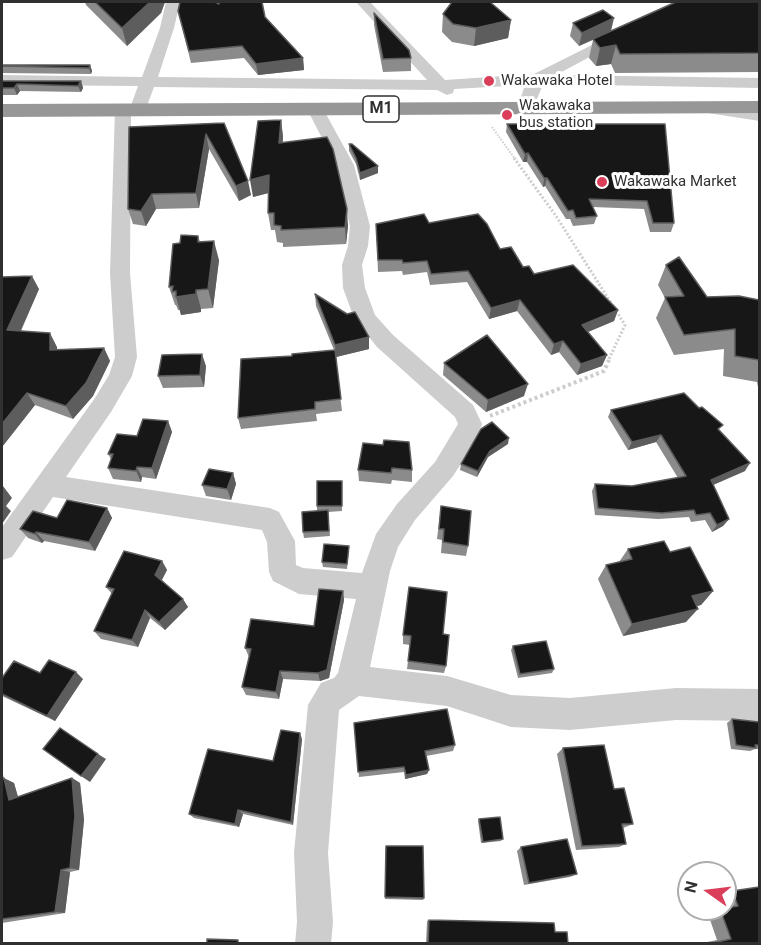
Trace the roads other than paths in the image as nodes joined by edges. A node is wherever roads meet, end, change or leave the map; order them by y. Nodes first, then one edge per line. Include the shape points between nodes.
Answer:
1 (173, 2) edge
2 (363, 2) edge
3 (638, 26) edge
4 (2, 80) edge
5 (537, 80) junction
6 (147, 83) junction
7 (759, 83) edge
8 (442, 85) junction
9 (704, 107) junction
10 (759, 107) edge
11 (315, 109) junction
12 (471, 109) junction
13 (525, 109) junction
14 (130, 110) junction
15 (2, 111) edge
16 (759, 116) edge
17 (46, 485) junction
18 (2, 548) edge
19 (373, 587) junction
20 (352, 680) junction
21 (759, 705) edge
22 (313, 944) edge

1 - 6 street
2 - 8 street
3 - 5 street via 550,69
4 - 6 street
5 - 7 street
5 - 8 street
5 - 13 street
6 - 8 street
6 - 14 street
8 - 12 street
9 - 10 highway, M1
9 - 13 highway, M1
9 - 16 street
11 - 12 highway, M1
11 - 14 highway, M1
11 - 19 street via 345,165 360,226 352,265 354,288 365,318 465,412 470,424 444,469 406,512 386,542
12 - 13 highway, M1
14 - 15 highway, M1
14 - 17 street via 120,273 126,357 103,405
17 - 18 street
17 - 19 street via 270,520 282,541 283,572 299,581
19 - 20 street
20 - 21 street via 447,691 511,711 570,714 676,704
20 - 22 street via 324,705 310,853

